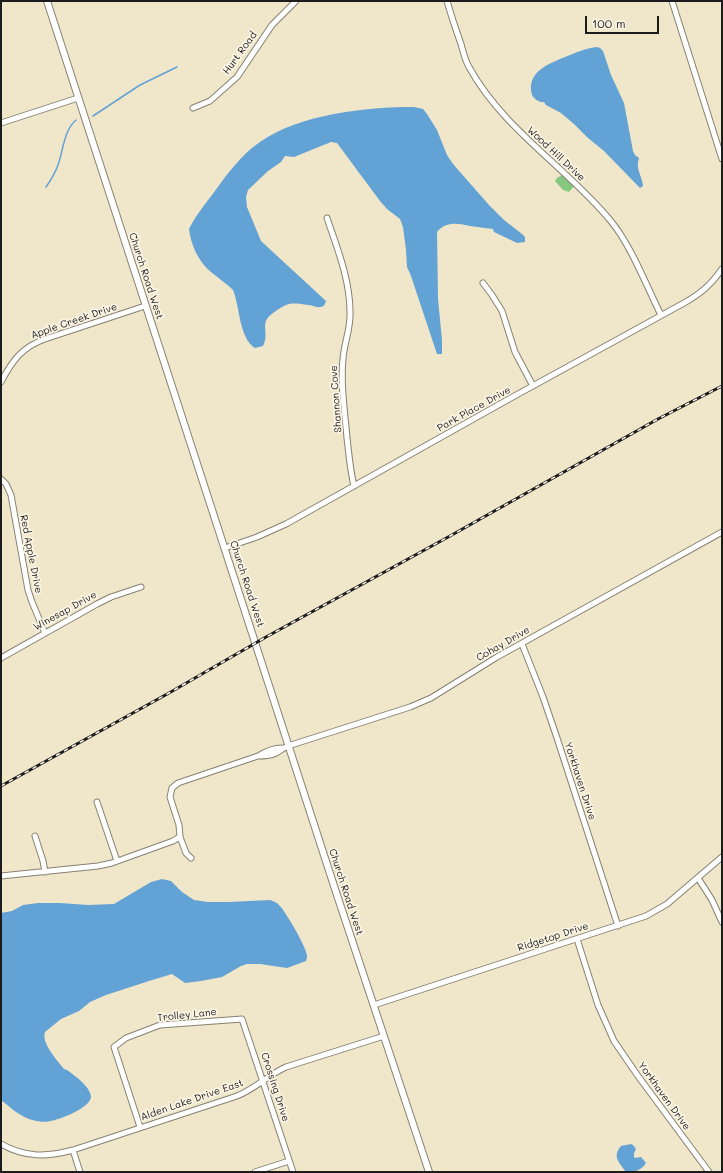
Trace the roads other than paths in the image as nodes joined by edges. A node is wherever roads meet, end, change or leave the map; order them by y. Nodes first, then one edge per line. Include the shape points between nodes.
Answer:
1 (47, 1) edge
2 (296, 1) edge
3 (447, 1) edge
4 (672, 1) edge
5 (78, 98) junction
6 (193, 108) dead end
7 (1, 123) edge
8 (722, 159) edge
9 (327, 218) dead end
10 (722, 269) edge
11 (483, 283) dead end
12 (145, 306) junction
13 (661, 315) junction
14 (1, 382) edge
15 (533, 386) junction
16 (1, 479) edge
17 (354, 486) junction
18 (722, 532) edge
19 (225, 548) junction
20 (141, 587) dead end
21 (45, 634) junction
22 (522, 644) junction
23 (1, 658) edge
24 (285, 747) junction
25 (97, 802) dead end
26 (35, 836) dead end
27 (180, 836) junction
28 (722, 857) edge
29 (191, 858) dead end
30 (118, 861) junction
31 (45, 872) junction
32 (1, 876) edge
33 (698, 878) junction
34 (722, 922) edge
35 (618, 926) junction
36 (577, 938) junction
37 (374, 1005) junction
38 (242, 1019) joint
39 (384, 1036) junction
40 (264, 1081) junction
41 (140, 1127) junction
42 (1, 1144) edge
43 (73, 1150) junction
44 (290, 1161) junction
45 (80, 1172) edge
46 (256, 1172) edge
47 (293, 1172) edge
48 (429, 1172) edge
49 (709, 1172) edge

1 - 5 street, Church Road West
2 - 6 street, Hurt Road via 272,25 237,77 210,101
3 - 13 street, Wood Hill Drive via 467,63 482,89 514,128 596,204 613,224
4 - 8 street
5 - 7 street
5 - 12 street, Church Road West
9 - 17 street, Shannon Cove via 345,274 350,304 342,375
10 - 13 street, Park Place Drive via 703,292
11 - 15 street via 502,311 516,352
12 - 14 street, Apple Creek Drive via 31,344 8,368
12 - 19 street, Church Road West
13 - 15 street, Park Place Drive
15 - 17 street, Park Place Drive
16 - 21 street, Red Apple Drive via 11,496 28,590
17 - 19 street, Park Place Drive via 286,524
18 - 22 street, Cohay Drive
19 - 24 street, Church Road West
20 - 21 street, Winesap Drive via 106,600
21 - 23 street, Winesap Drive
22 - 24 street, Cohay Drive via 437,696
22 - 35 street, Yorkhaven Drive via 547,710
24 - 27 street, Cohay Drive via 276,753 258,756 174,786 170,797
24 - 37 street, Church Road West
25 - 30 street
26 - 31 street
27 - 29 street via 186,853
27 - 30 street via 173,841
28 - 33 street, Ridgetop Drive
30 - 31 street
31 - 32 street
33 - 34 street
33 - 35 street, Ridgetop Drive via 658,910
35 - 36 street, Ridgetop Drive
36 - 37 street, Ridgetop Drive
36 - 49 street, Yorkhaven Drive via 603,1019 614,1041
37 - 39 street, Church Road West
38 - 40 street, Crossing Drive
38 - 41 street, Trolley Lane via 160,1025 126,1038 114,1047
39 - 40 street, Alden Lake Drive East via 286,1067
39 - 48 street, Church Road West
40 - 41 street, Alden Lake Drive East via 237,1096
40 - 44 street, Crossing Drive
41 - 43 street, Alden Lake Drive East
42 - 43 street, Alden Lake Drive East via 20,1152 38,1155
43 - 45 street
44 - 46 street
44 - 47 street, Crossing Drive

